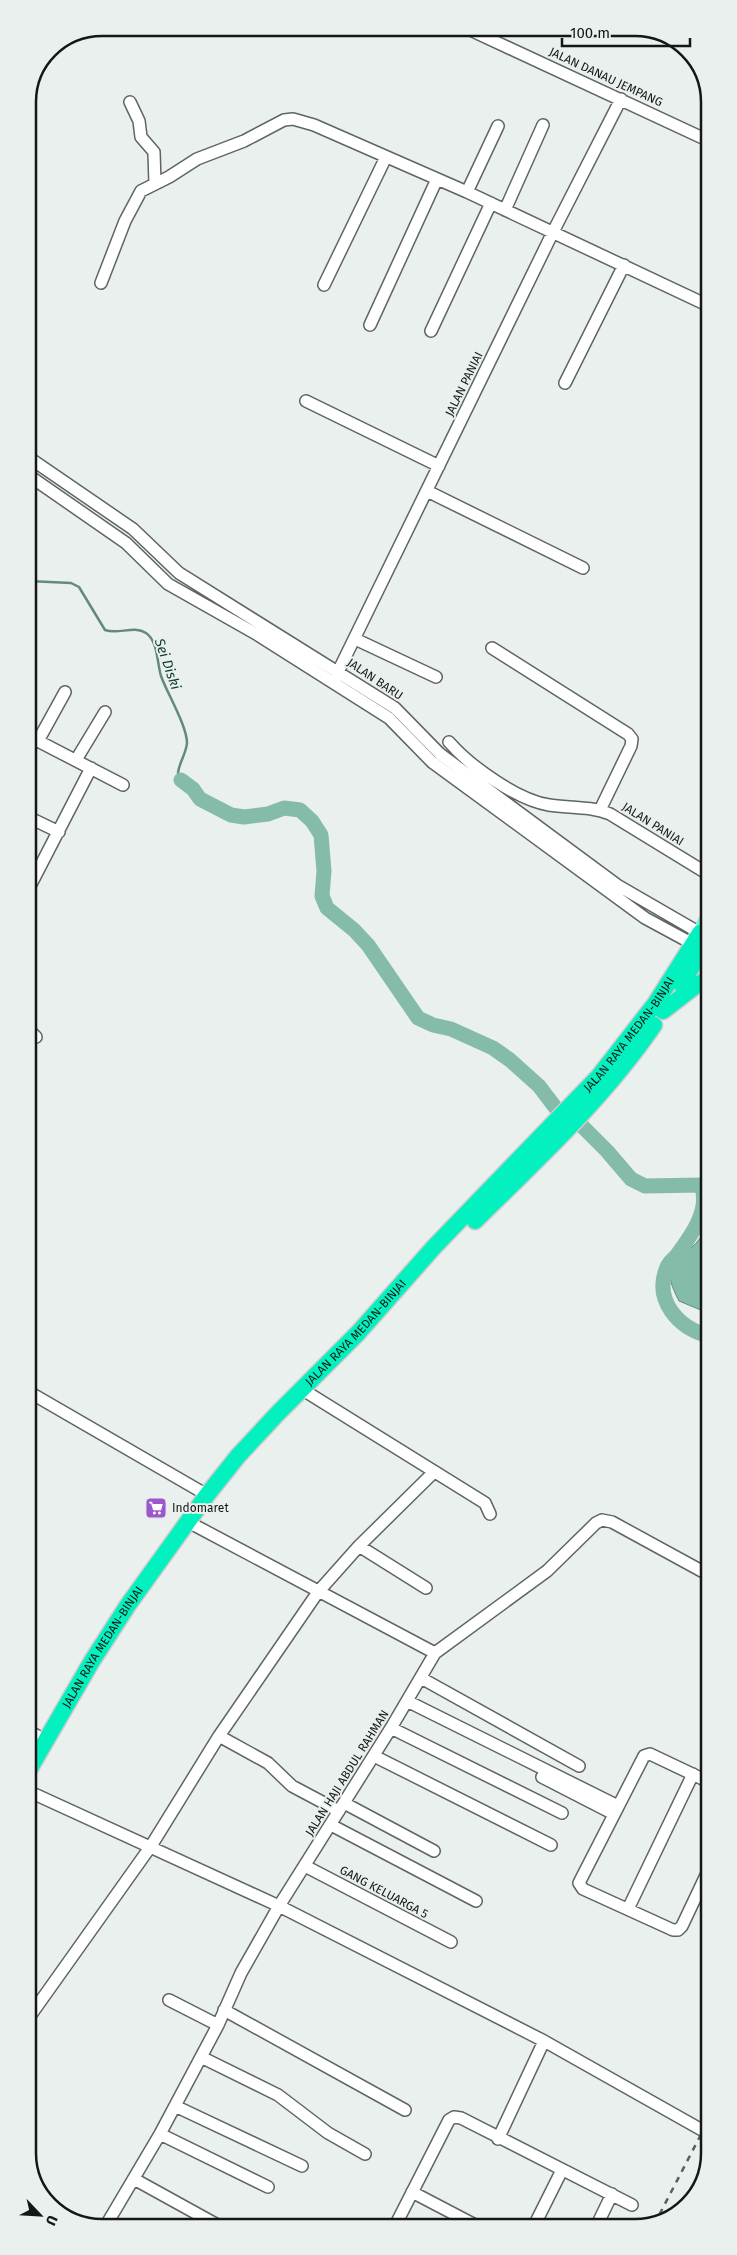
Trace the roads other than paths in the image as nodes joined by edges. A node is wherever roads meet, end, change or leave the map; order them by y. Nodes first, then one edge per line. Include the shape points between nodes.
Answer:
1 (483, 36) edge
2 (621, 100) junction
3 (130, 102) dead end
4 (543, 125) dead end
5 (498, 126) dead end
6 (701, 137) edge
7 (386, 157) junction
8 (437, 179) junction
9 (156, 183) junction
10 (467, 192) junction
11 (491, 203) junction
12 (505, 210) junction
13 (553, 232) junction
14 (624, 265) junction
15 (101, 283) dead end
16 (324, 285) dead end
17 (701, 301) edge
18 (370, 325) dead end
19 (431, 331) dead end
20 (564, 383) dead end
21 (306, 401) dead end
22 (36, 462) edge
23 (439, 466) junction
24 (36, 480) edge
25 (427, 491) junction
26 (583, 568) dead end
27 (355, 639) junction
28 (492, 648) dead end
29 (336, 677) junction
30 (436, 677) dead end
31 (65, 692) dead end
32 (105, 712) dead end
33 (38, 740) joint
34 (449, 742) dead end
35 (76, 760) junction
36 (91, 768) junction
37 (480, 781) junction
38 (123, 785) dead end
39 (600, 810) junction
40 (36, 821) edge
41 (59, 832) junction
42 (36, 870) edge
43 (701, 870) edge
44 (701, 942) edge
45 (701, 946) edge
46 (701, 946) edge
47 (701, 983) edge
48 (663, 1011) junction
49 (587, 1098) junction
50 (537, 1152) junction
51 (308, 1393) junction
52 (36, 1396) edge
53 (433, 1473) junction
54 (207, 1495) junction
55 (490, 1514) dead end
56 (194, 1525) junction
57 (181, 1536) junction
58 (359, 1546) junction
59 (701, 1571) edge
60 (426, 1588) dead end
61 (318, 1592) junction
62 (435, 1653) junction
63 (421, 1678) junction
64 (405, 1704) junction
65 (391, 1728) junction
66 (36, 1735) edge
67 (219, 1736) junction
68 (46, 1741) junction
69 (374, 1756) junction
70 (36, 1758) edge
71 (579, 1766) dead end
72 (36, 1771) edge
73 (693, 1774) junction
74 (701, 1778) edge
75 (36, 1795) edge
76 (342, 1807) junction
77 (616, 1810) junction
78 (562, 1813) dead end
79 (331, 1825) junction
80 (551, 1845) dead end
81 (151, 1846) junction
82 (434, 1850) dead end
83 (305, 1866) junction
84 (701, 1886) edge
85 (476, 1901) dead end
86 (279, 1906) junction
87 (628, 1909) junction
88 (450, 1942) dead end
89 (169, 2000) dead end
90 (36, 2008) edge
91 (224, 2010) junction
92 (218, 2025) junction
93 (544, 2041) junction
94 (201, 2057) junction
95 (175, 2106) junction
96 (405, 2110) dead end
97 (701, 2129) edge
98 (160, 2134) junction
99 (498, 2138) junction
100 (365, 2154) dead end
101 (302, 2166) dead end
102 (562, 2170) junction
103 (134, 2179) junction
104 (268, 2188) dead end
105 (412, 2192) junction
106 (612, 2194) junction
107 (632, 2205) dead end
108 (110, 2219) edge
109 (206, 2219) edge
110 (398, 2219) edge
111 (463, 2219) edge
112 (538, 2219) edge
113 (599, 2219) edge

1 - 2 street, JALAN DANAU JEMPANG
2 - 6 street, JALAN DANAU JEMPANG
2 - 13 street, JALAN PANIAI
3 - 9 street via 140,121 141,137 154,152
4 - 12 street
5 - 10 street
7 - 8 street
7 - 9 street via 314,125 284,120 244,141 197,159
7 - 16 street
8 - 10 street
8 - 18 street
9 - 15 street via 138,194
10 - 11 street
11 - 12 street
11 - 19 street
12 - 13 street
13 - 14 street
13 - 23 street, JALAN PANIAI
14 - 17 street
14 - 20 street
21 - 23 street
22 - 29 street, JALAN BARU via 133,528 179,573
23 - 25 street, JALAN PANIAI
24 - 29 street, JALAN BARU via 126,542 168,584
25 - 26 street
25 - 27 street, JALAN PANIAI
27 - 29 street, JALAN PANIAI
27 - 30 street
28 - 39 street via 632,739
29 - 37 street, JALAN BARU via 389,718 432,762
31 - 33 street
32 - 35 street
33 - 35 street
34 - 37 street, JALAN PANIAI
35 - 36 street
36 - 38 street
36 - 41 street
37 - 39 street, JALAN PANIAI via 546,805
37 - 44 street, JALAN BARU via 645,918
39 - 43 street, JALAN PANIAI
40 - 41 street
41 - 42 street
45 - 48 highway, JALAN RAYA MEDAN-BINJAI
46 - 49 highway, JALAN RAYA MEDAN-BINJAI
47 - 48 highway
48 - 49 highway, JALAN RAYA MEDAN-BINJAI via 629,1058
49 - 50 highway, JALAN RAYA MEDAN-BINJAI
50 - 51 highway, JALAN RAYA MEDAN-BINJAI via 364,1338
50 - 54 highway, JALAN RAYA MEDAN-BINJAI via 434,1248 358,1333 272,1420
51 - 53 street
51 - 56 highway, JALAN RAYA MEDAN-BINJAI via 244,1461
52 - 54 street
53 - 55 street via 485,1503
53 - 58 street
54 - 57 highway, JALAN RAYA MEDAN-BINJAI
56 - 57 highway, JALAN RAYA MEDAN-BINJAI
56 - 61 street
57 - 68 highway, JALAN RAYA MEDAN-BINJAI via 92,1661
57 - 72 highway, JALAN RAYA MEDAN-BINJAI via 98,1665
58 - 60 street
58 - 61 street
59 - 62 street via 612,1522 602,1520 596,1522 542,1576
61 - 62 street
61 - 67 street
62 - 63 street, JALAN HAJI ABDUL RAHMAN
63 - 64 street, JALAN HAJI ABDUL RAHMAN
63 - 71 street
64 - 65 street, JALAN HAJI ABDUL RAHMAN
64 - 77 street
65 - 69 street, JALAN HAJI ABDUL RAHMAN
65 - 78 street
66 - 68 street
67 - 76 street via 268,1764 292,1786
67 - 81 street
68 - 70 highway, JALAN RAYA MEDAN-BINJAI
69 - 76 street, JALAN HAJI ABDUL RAHMAN
69 - 80 street
73 - 74 street
73 - 77 street via 650,1754 644,1756
73 - 87 street
75 - 81 street
76 - 79 street, JALAN HAJI ABDUL RAHMAN
76 - 82 street
77 - 87 street via 579,1883 583,1889
79 - 83 street, JALAN HAJI ABDUL RAHMAN
79 - 85 street
81 - 86 street
81 - 90 street
83 - 86 street, JALAN HAJI ABDUL RAHMAN
83 - 88 street, GANG KELUARGA 5
84 - 87 street via 678,1930
86 - 91 street, JALAN HAJI ABDUL RAHMAN
86 - 93 street
89 - 92 street
91 - 92 street, JALAN HAJI ABDUL RAHMAN
91 - 96 street
92 - 94 street, JALAN HAJI ABDUL RAHMAN
93 - 97 street
93 - 99 street
94 - 95 street, JALAN HAJI ABDUL RAHMAN
94 - 100 street via 278,2095 328,2133
95 - 98 street, JALAN HAJI ABDUL RAHMAN
95 - 101 street
98 - 103 street, JALAN HAJI ABDUL RAHMAN
98 - 104 street
99 - 102 street
99 - 105 street via 461,2118 451,2118
102 - 106 street
102 - 112 street
103 - 108 street, JALAN HAJI ABDUL RAHMAN
103 - 109 street
105 - 110 street
105 - 111 street
106 - 107 street
106 - 113 street

